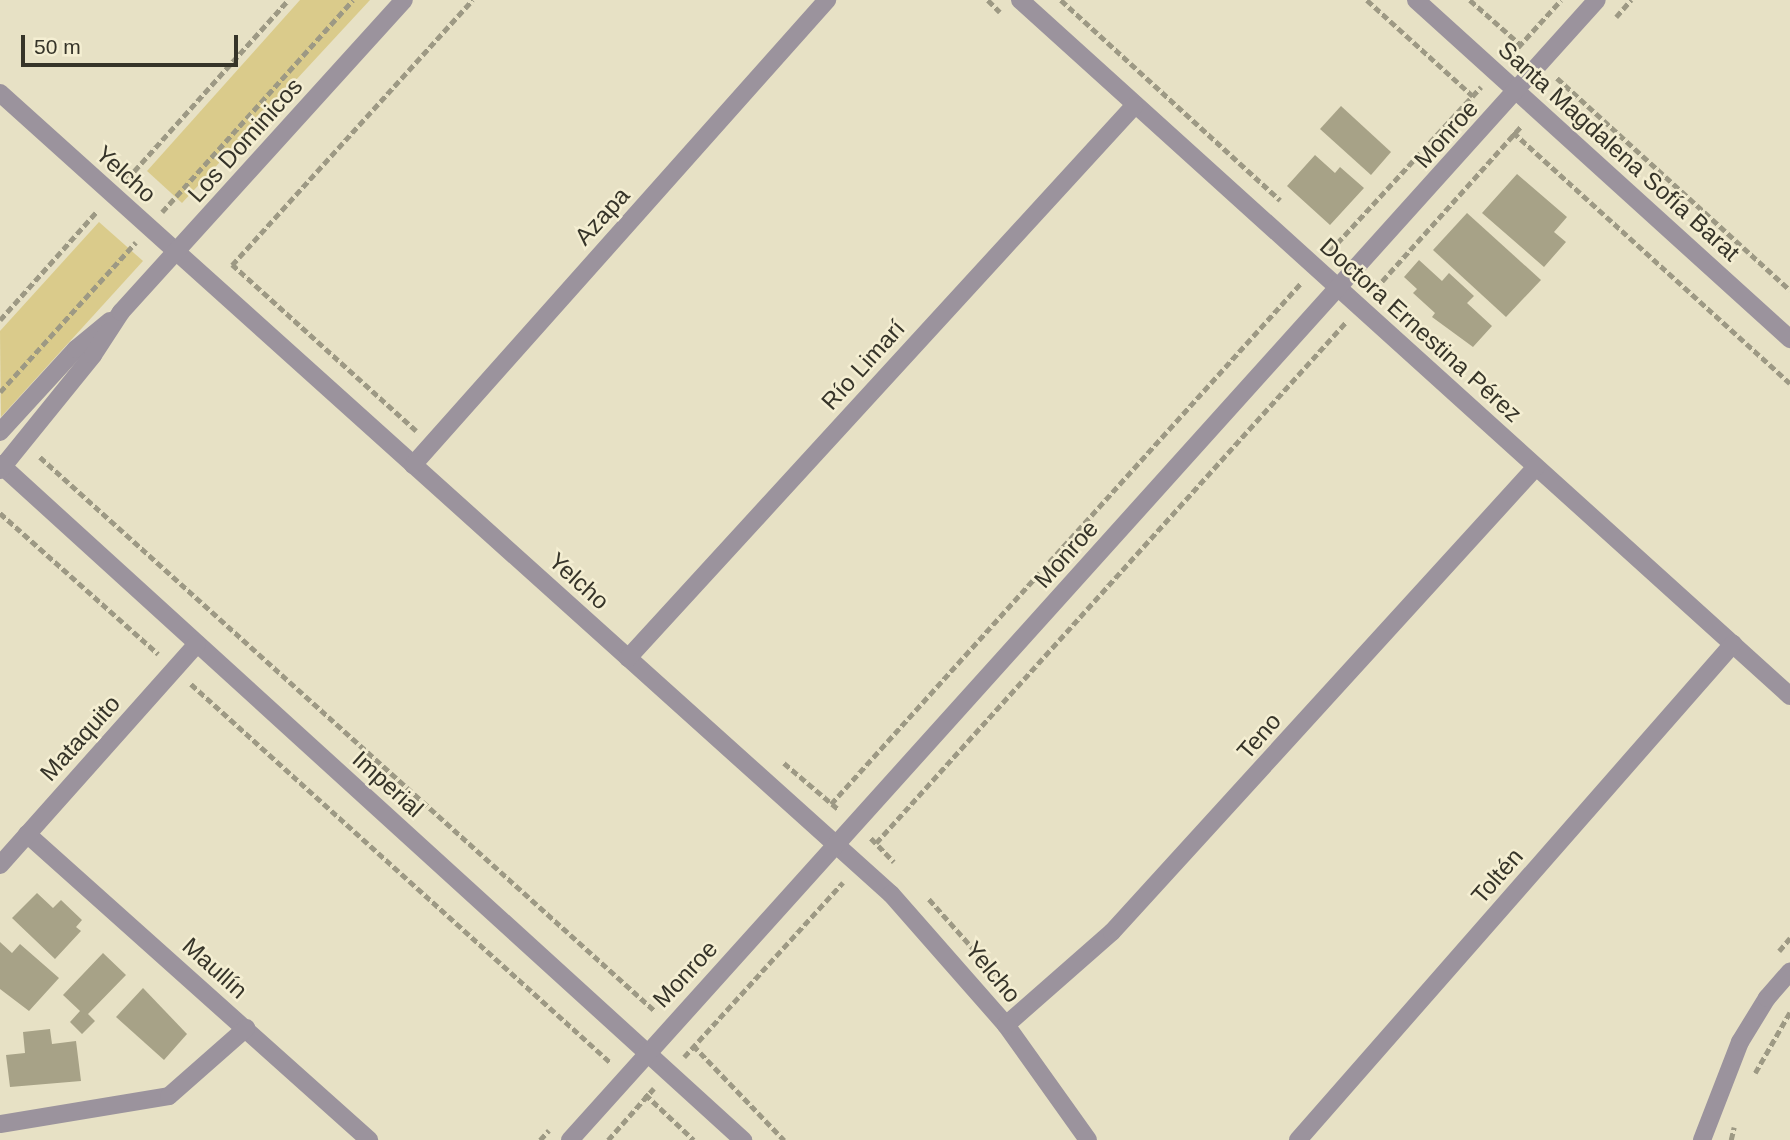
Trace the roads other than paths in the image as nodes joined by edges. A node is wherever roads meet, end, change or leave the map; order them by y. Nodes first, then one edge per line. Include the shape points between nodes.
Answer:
1 (404, 0) edge
2 (827, 0) edge
3 (1020, 0) edge
4 (1416, 0) edge
5 (1597, 0) edge
6 (1516, 91) junction
7 (0, 93) edge
8 (1134, 106) junction
9 (177, 252) junction
10 (1340, 289) junction
11 (121, 312) junction
12 (1790, 339) edge
13 (0, 432) edge
14 (413, 465) junction
15 (1, 467) edge
16 (1536, 467) junction
17 (197, 644) junction
18 (1733, 644) junction
19 (628, 658) junction
20 (1790, 696) edge
21 (27, 834) junction
22 (836, 846) junction
23 (0, 865) edge
24 (1790, 972) edge
25 (1006, 1025) junction
26 (246, 1027) junction
27 (648, 1051) junction
28 (0, 1124) edge
29 (369, 1140) edge
30 (570, 1140) edge
31 (743, 1140) edge
32 (1088, 1140) edge
33 (1298, 1140) edge
34 (1702, 1140) edge

1 - 9 street, Los Dominicos
2 - 14 street, Azapa
3 - 8 street, Doctora Ernestina Pérez
4 - 6 street, Santa Magdalena Sofía Barat
5 - 6 street, Monroe
6 - 10 street, Monroe
6 - 12 street, Santa Magdalena Sofía Barat
7 - 9 street, Yelcho
8 - 10 street, Doctora Ernestina Pérez
8 - 19 street, Río Limarí
9 - 11 street, Los Dominicos
9 - 14 street, Yelcho
10 - 16 street, Doctora Ernestina Pérez
10 - 22 street, Monroe
11 - 13 street, Los Dominicos via 76,349
11 - 15 street, Los Dominicos
14 - 19 street, Yelcho
15 - 17 street, Imperial
16 - 18 street, Doctora Ernestina Pérez
16 - 25 street, Teno via 1112,932
17 - 21 street, Mataquito
17 - 27 street, Imperial
18 - 20 street, Doctora Ernestina Pérez
18 - 33 street, Toltén
19 - 22 street, Yelcho
21 - 23 street, Mataquito
21 - 26 street, Maullín
22 - 25 street, Yelcho via 948,955
22 - 27 street, Monroe
24 - 34 street via 1767,998 1740,1042
25 - 32 street, Yelcho
26 - 28 street via 169,1096
26 - 29 street, Maullín
27 - 30 street, Monroe
27 - 31 street, Imperial

